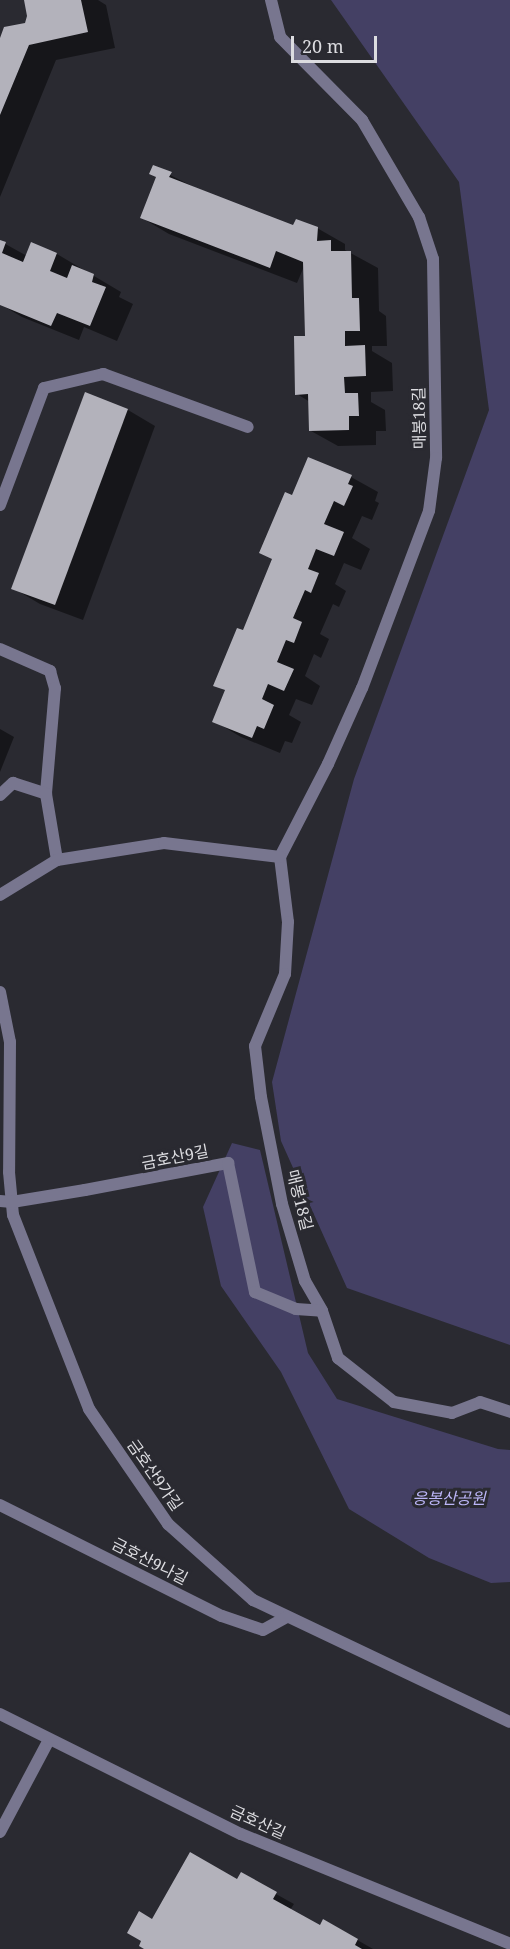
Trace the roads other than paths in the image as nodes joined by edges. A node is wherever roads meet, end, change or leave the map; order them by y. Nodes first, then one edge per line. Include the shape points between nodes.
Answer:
1 (271, 0) edge
2 (248, 427) dead end
3 (0, 505) edge
4 (0, 649) edge
5 (0, 795) edge
6 (46, 795) junction
7 (280, 857) junction
8 (57, 860) junction
9 (0, 895) edge
10 (0, 992) edge
11 (5, 1068) edge
12 (6, 1201) edge
13 (322, 1311) junction
14 (510, 1412) edge
15 (0, 1505) edge
16 (286, 1617) junction
17 (0, 1714) edge
18 (510, 1722) edge
19 (49, 1740) junction
20 (0, 1832) edge
21 (510, 1944) edge

1 - 7 street, 매봉18길 via 280,37 362,120 419,217 433,259 436,458 429,511 362,688
2 - 3 street via 103,374 44,388
4 - 6 street via 50,670 55,688
5 - 6 street via 13,783
6 - 8 street
7 - 8 street via 164,843
7 - 13 street, 매봉18길 via 288,922 285,974 255,1046 282,1204 305,1281
8 - 9 street
10 - 11 street, 금호산9가길 via 10,1042
11 - 12 street, 금호산9가길 via 9,1172
12 - 13 street, 금호산9길 via 228,1163 255,1292 296,1309
12 - 16 street, 금호산9가길 via 89,1409 168,1524 253,1600
13 - 14 street, 매봉18길 via 338,1358 394,1402 452,1413 480,1402
15 - 16 street, 금호산9나길 via 222,1616 263,1630
16 - 18 street, 금호산9가길
17 - 19 street, 금호산길
19 - 20 street
19 - 21 street, 금호산길 via 241,1834

